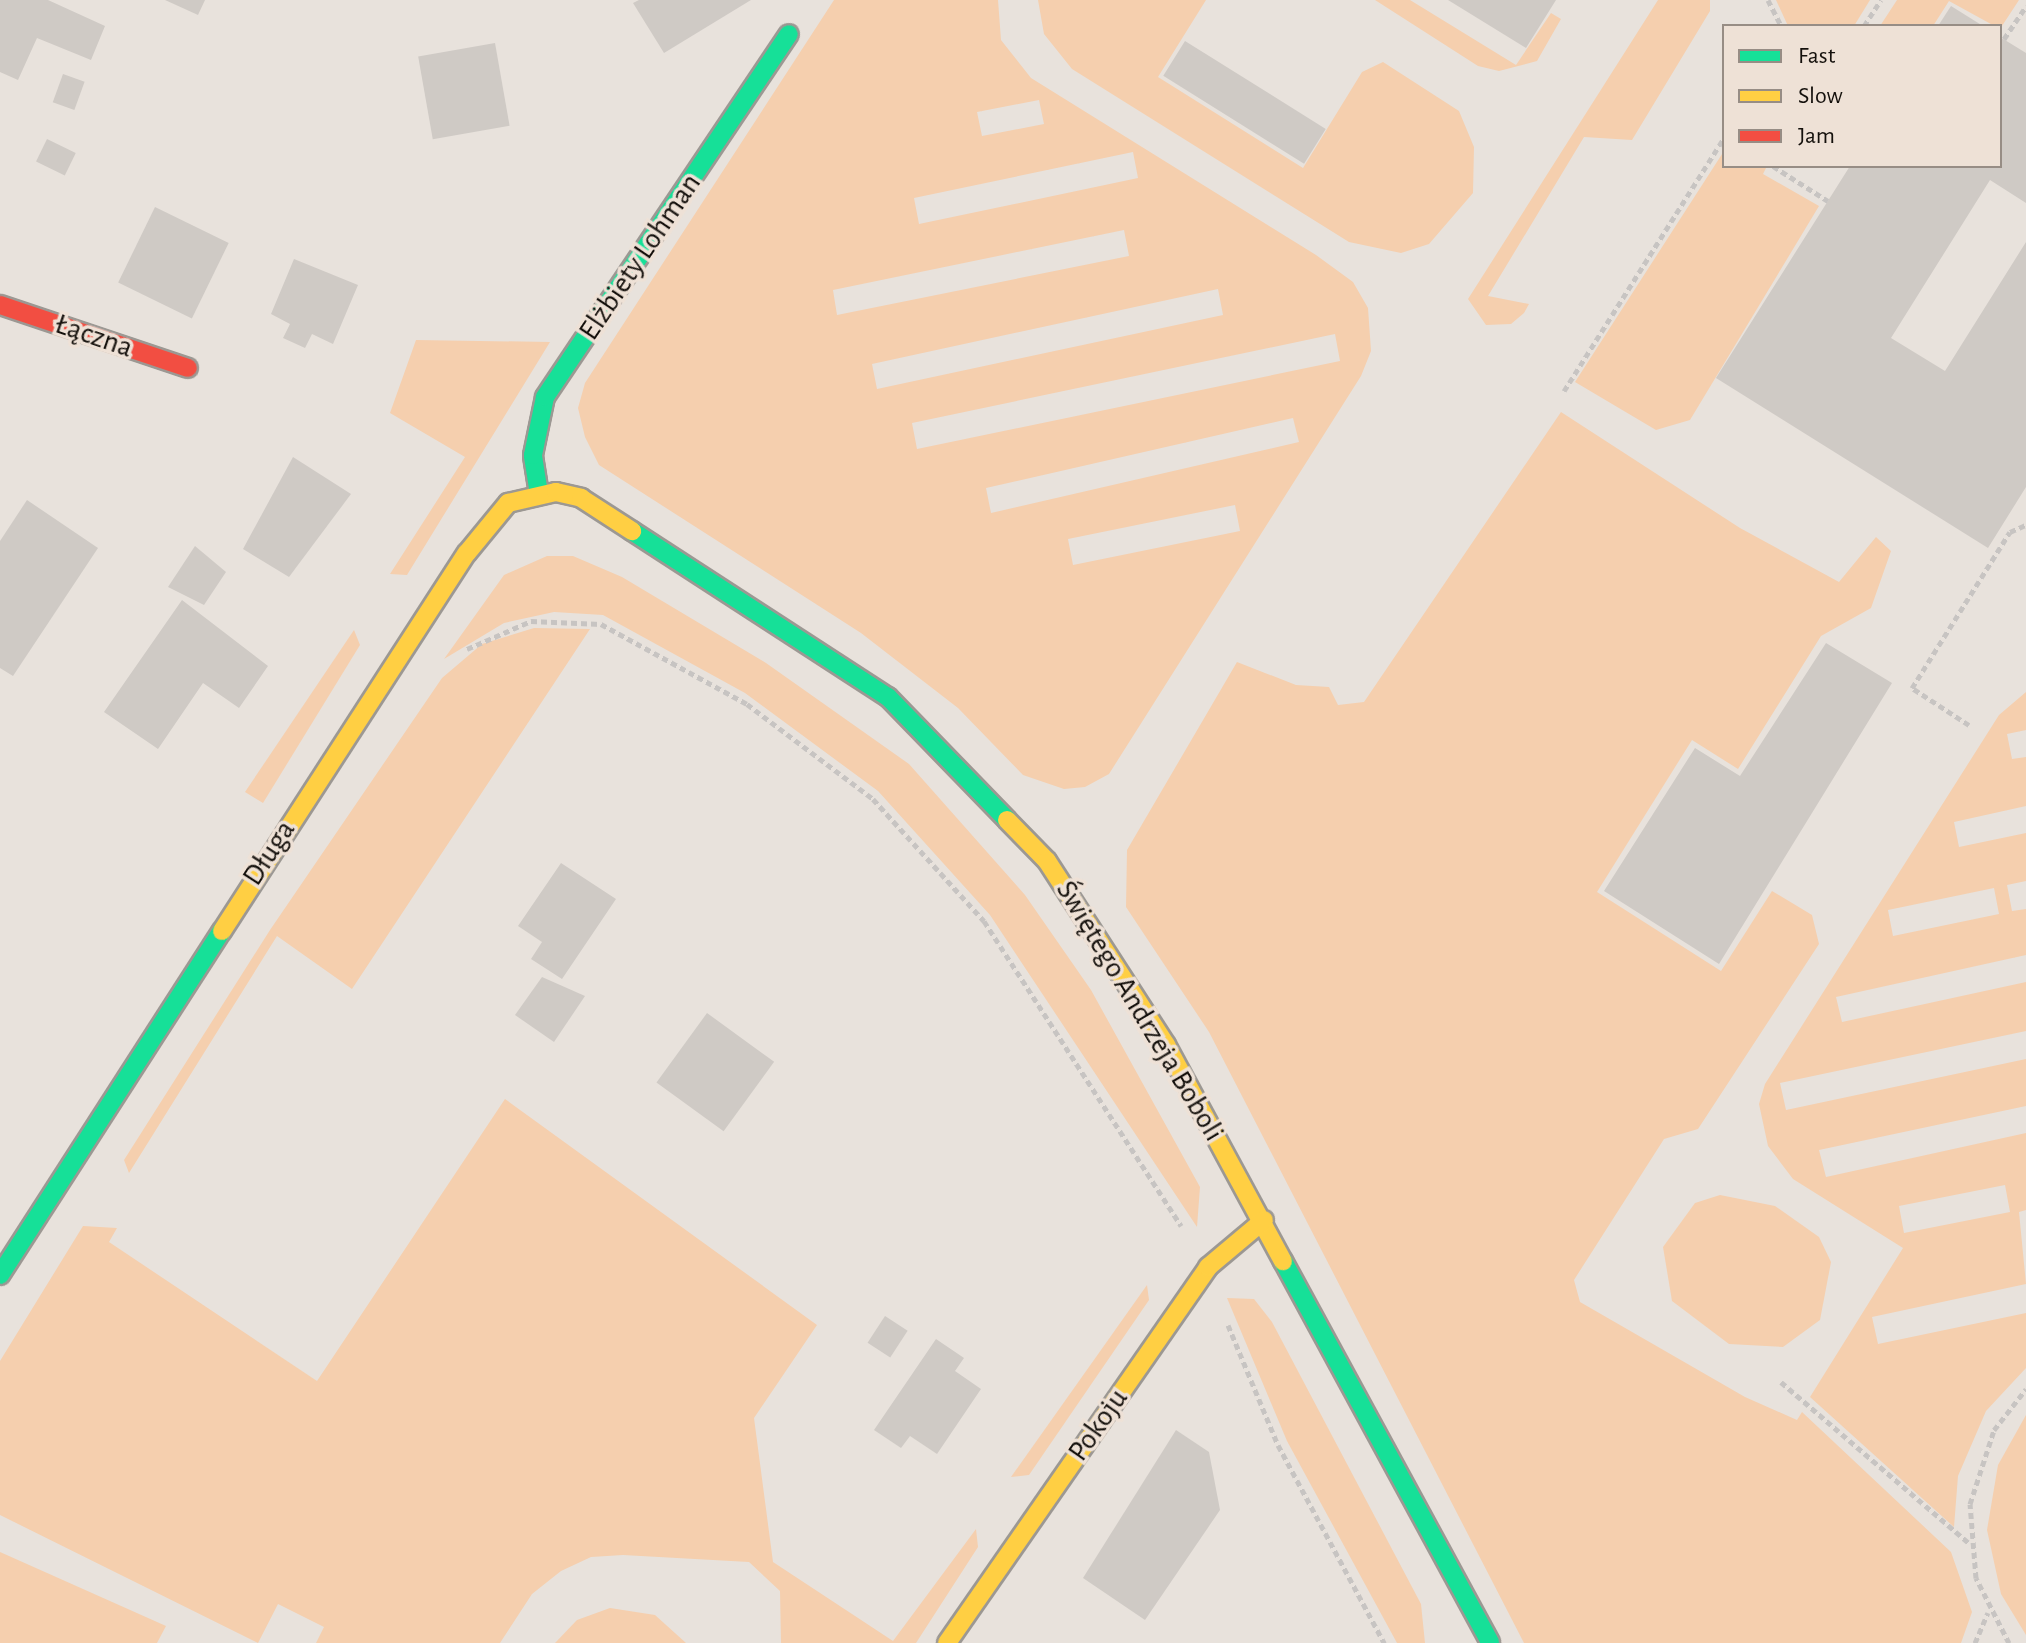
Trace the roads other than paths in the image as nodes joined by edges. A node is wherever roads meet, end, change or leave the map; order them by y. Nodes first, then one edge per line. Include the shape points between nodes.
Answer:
1 (789, 34) dead end
2 (0, 305) edge
3 (188, 368) dead end
4 (539, 494) junction
5 (581, 498) joint
6 (1264, 1220) junction
7 (0, 1275) edge
8 (947, 1643) edge
9 (1490, 1643) edge

1 - 4 street, Elżbiety Lohman via 545,397 533,455
2 - 3 street, Łączna
4 - 5 street, Długa
4 - 7 street, Długa via 508,503 467,553
5 - 6 street, Świętego Andrzeja Boboli via 888,697 989,794 1089,920
6 - 8 street, Pokoju via 1208,1267
6 - 9 street, Świętego Andrzeja Boboli

